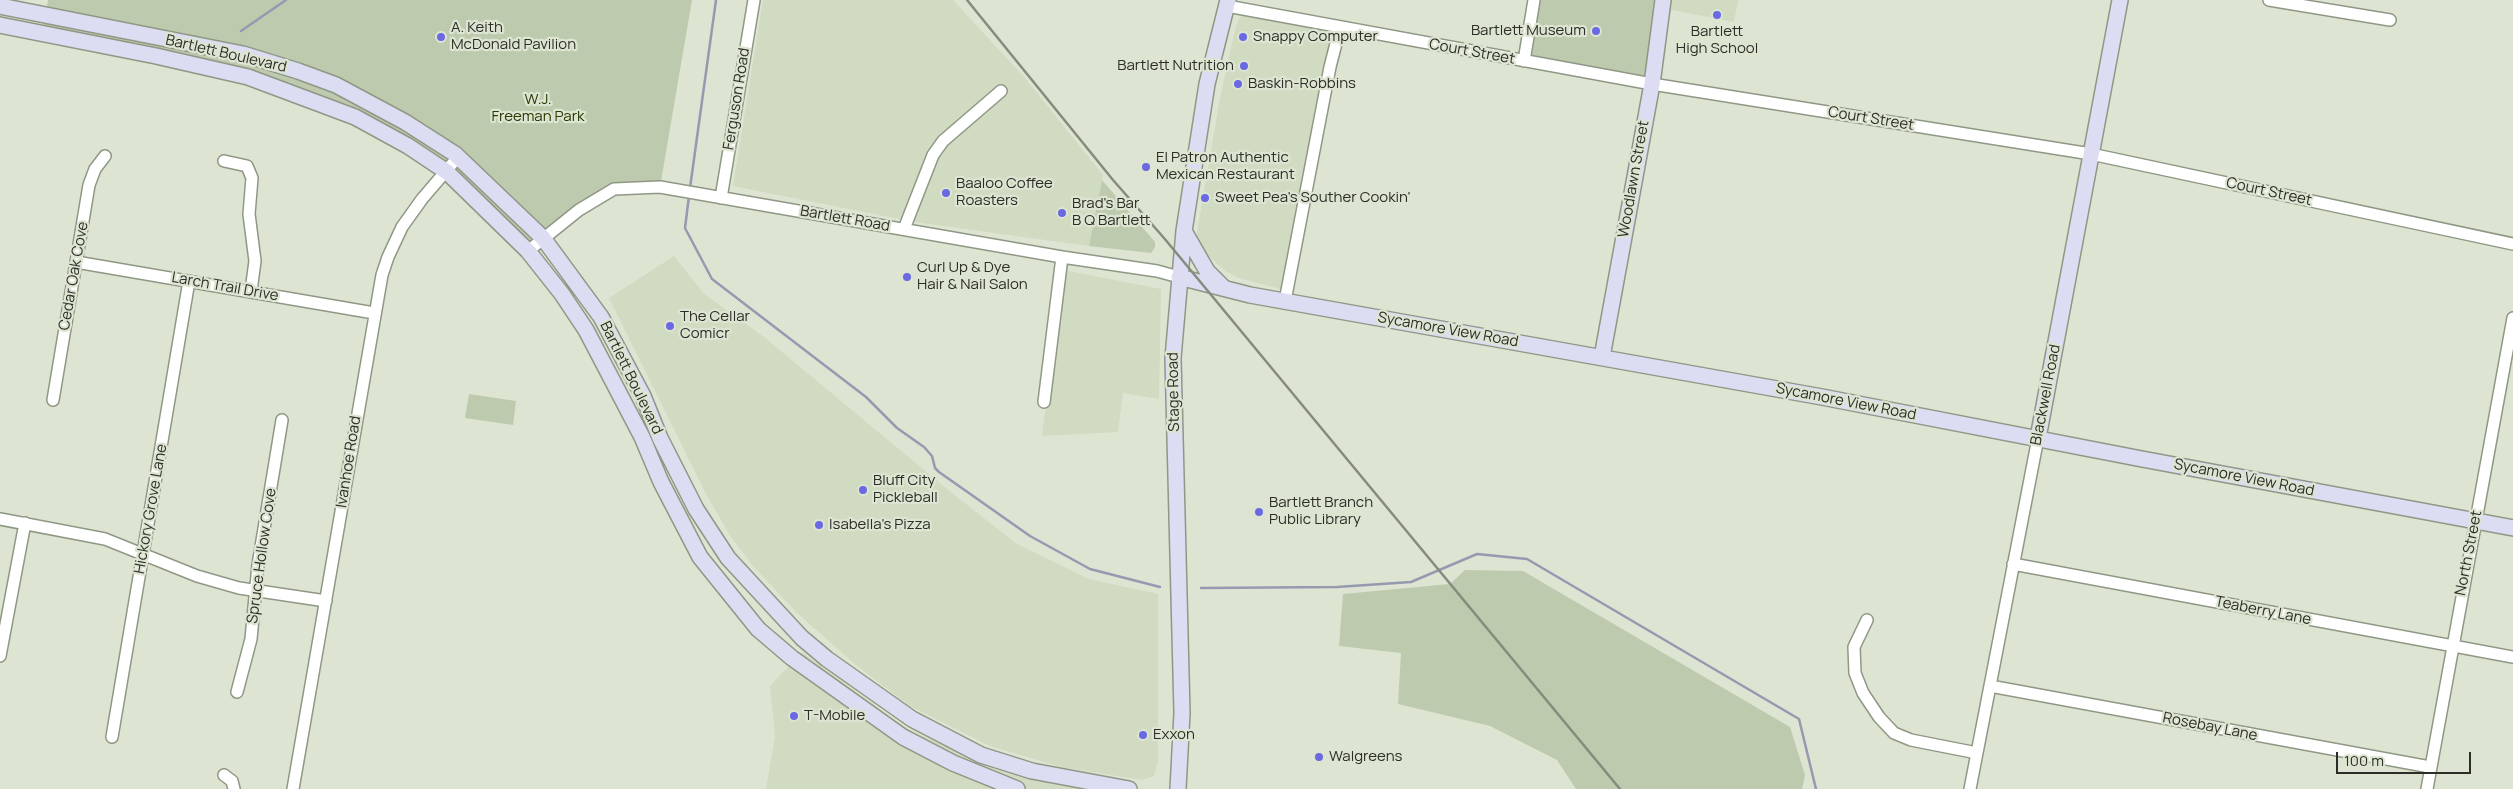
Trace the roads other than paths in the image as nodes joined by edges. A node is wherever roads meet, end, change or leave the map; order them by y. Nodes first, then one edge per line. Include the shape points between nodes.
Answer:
1 (754, 0) edge
2 (1534, 0) edge
3 (1663, 0) edge
4 (2120, 0) edge
5 (2269, 0) edge
6 (1227, 3) edge
7 (0, 6) edge
8 (2390, 20) dead end
9 (0, 25) edge
10 (1340, 28) junction
11 (1524, 61) junction
12 (1652, 84) junction
13 (1001, 91) dead end
14 (2091, 154) junction
15 (105, 156) dead end
16 (458, 157) junction
17 (224, 161) dead end
18 (447, 172) junction
19 (721, 198) junction
20 (904, 230) junction
21 (1184, 231) junction
22 (543, 238) junction
23 (2513, 244) edge
24 (528, 251) junction
25 (1062, 257) junction
26 (76, 262) junction
27 (1180, 277) junction
28 (189, 281) junction
29 (1226, 289) junction
30 (251, 291) junction
31 (1285, 301) junction
32 (374, 313) junction
33 (601, 317) junction
34 (2513, 318) edge
35 (586, 330) junction
36 (1602, 357) junction
37 (53, 400) dead end
38 (1044, 402) dead end
39 (282, 420) dead end
40 (2038, 438) junction
41 (678, 473) junction
42 (661, 482) junction
43 (0, 519) edge
44 (2476, 522) junction
45 (25, 523) junction
46 (2513, 528) edge
47 (143, 553) junction
48 (2013, 564) junction
49 (256, 590) junction
50 (326, 601) junction
51 (1867, 620) dead end
52 (2452, 646) junction
53 (0, 656) edge
54 (2513, 658) edge
55 (1990, 686) junction
56 (237, 692) dead end
57 (112, 737) dead end
58 (1977, 753) junction
59 (2430, 767) junction
60 (224, 775) dead end
61 (234, 789) edge
62 (293, 789) edge
63 (1017, 789) edge
64 (1129, 789) edge
65 (1178, 789) edge
66 (1970, 789) edge
67 (2427, 789) edge

1 - 19 street, Ferguson Road
2 - 11 street
3 - 12 main road, Woodlawn Street
4 - 14 main road, Blackwell Road
5 - 8 street
6 - 10 street, Court Street
6 - 21 main road, Stage Road via 1207,84
7 - 16 main road, Bartlett Boulevard via 243,54 298,71 336,85 405,122
9 - 18 main road, Bartlett Boulevard via 248,78 355,117
10 - 11 street, Court Street
10 - 31 street
11 - 12 street, Court Street
12 - 14 street, Court Street
12 - 36 main road, Woodlawn Street
13 - 20 street via 943,141 933,155
14 - 23 street, Court Street
14 - 40 main road, Blackwell Road
15 - 26 street, Cedar Oak Cove via 92,177
16 - 18 street, Ivanhoe Road
16 - 22 main road, Bartlett Boulevard
17 - 30 street via 247,166 252,178 249,214 255,256
18 - 24 main road, Bartlett Boulevard
18 - 32 street, Ivanhoe Road via 422,199 394,242 382,275
19 - 20 street, Bartlett Road
19 - 22 street, Bartlett Road via 660,187 614,189 579,210
20 - 25 street, Bartlett Road
21 - 27 main road, Stage Road
21 - 29 main road via 1207,271
22 - 24 street, Bartlett Road
22 - 33 main road, Bartlett Boulevard
24 - 35 main road, Bartlett Boulevard
25 - 27 street, Bartlett Road
25 - 38 street
26 - 28 street, Larch Trail Drive
26 - 37 street, Cedar Oak Cove
27 - 29 main road, Sycamore View Road
27 - 65 main road, Stage Road via 1173,358 1182,712
28 - 30 street, Larch Trail Drive
28 - 47 street, Hickory Grove Lane
29 - 31 main road, Sycamore View Road
30 - 32 street, Larch Trail Drive
31 - 36 main road, Sycamore View Road
32 - 50 street, Ivanhoe Road
33 - 35 main road
33 - 41 main road, Bartlett Boulevard via 643,396
34 - 44 street, North Street
35 - 42 main road, Bartlett Boulevard via 642,437
36 - 40 main road, Sycamore View Road
39 - 49 street, Spruce Hollow Cove
40 - 44 main road, Sycamore View Road
40 - 48 street, Blackwell Road
41 - 42 main road
41 - 64 main road, Bartlett Boulevard via 696,509 728,558 802,638 904,714 981,755 1032,771
42 - 63 main road, Bartlett Boulevard via 700,557 758,629 792,658 903,736 953,763
43 - 45 street
44 - 46 main road, Sycamore View Road
44 - 52 street, North Street
45 - 47 street via 105,539
45 - 53 street
47 - 49 street via 197,576
47 - 57 street, Hickory Grove Lane
48 - 52 street, Teaberry Lane
48 - 55 street, Blackwell Road
49 - 50 street
49 - 56 street, Spruce Hollow Cove via 251,639
50 - 62 street, Ivanhoe Road
51 - 58 street via 1854,647 1856,673 1879,717 1894,733 1911,740
52 - 54 street, Teaberry Lane
52 - 59 street, North Street
55 - 58 street, Blackwell Road
55 - 59 street, Rosebay Lane
58 - 66 street, Blackwell Road
59 - 67 street, North Street
60 - 61 street via 232,781

